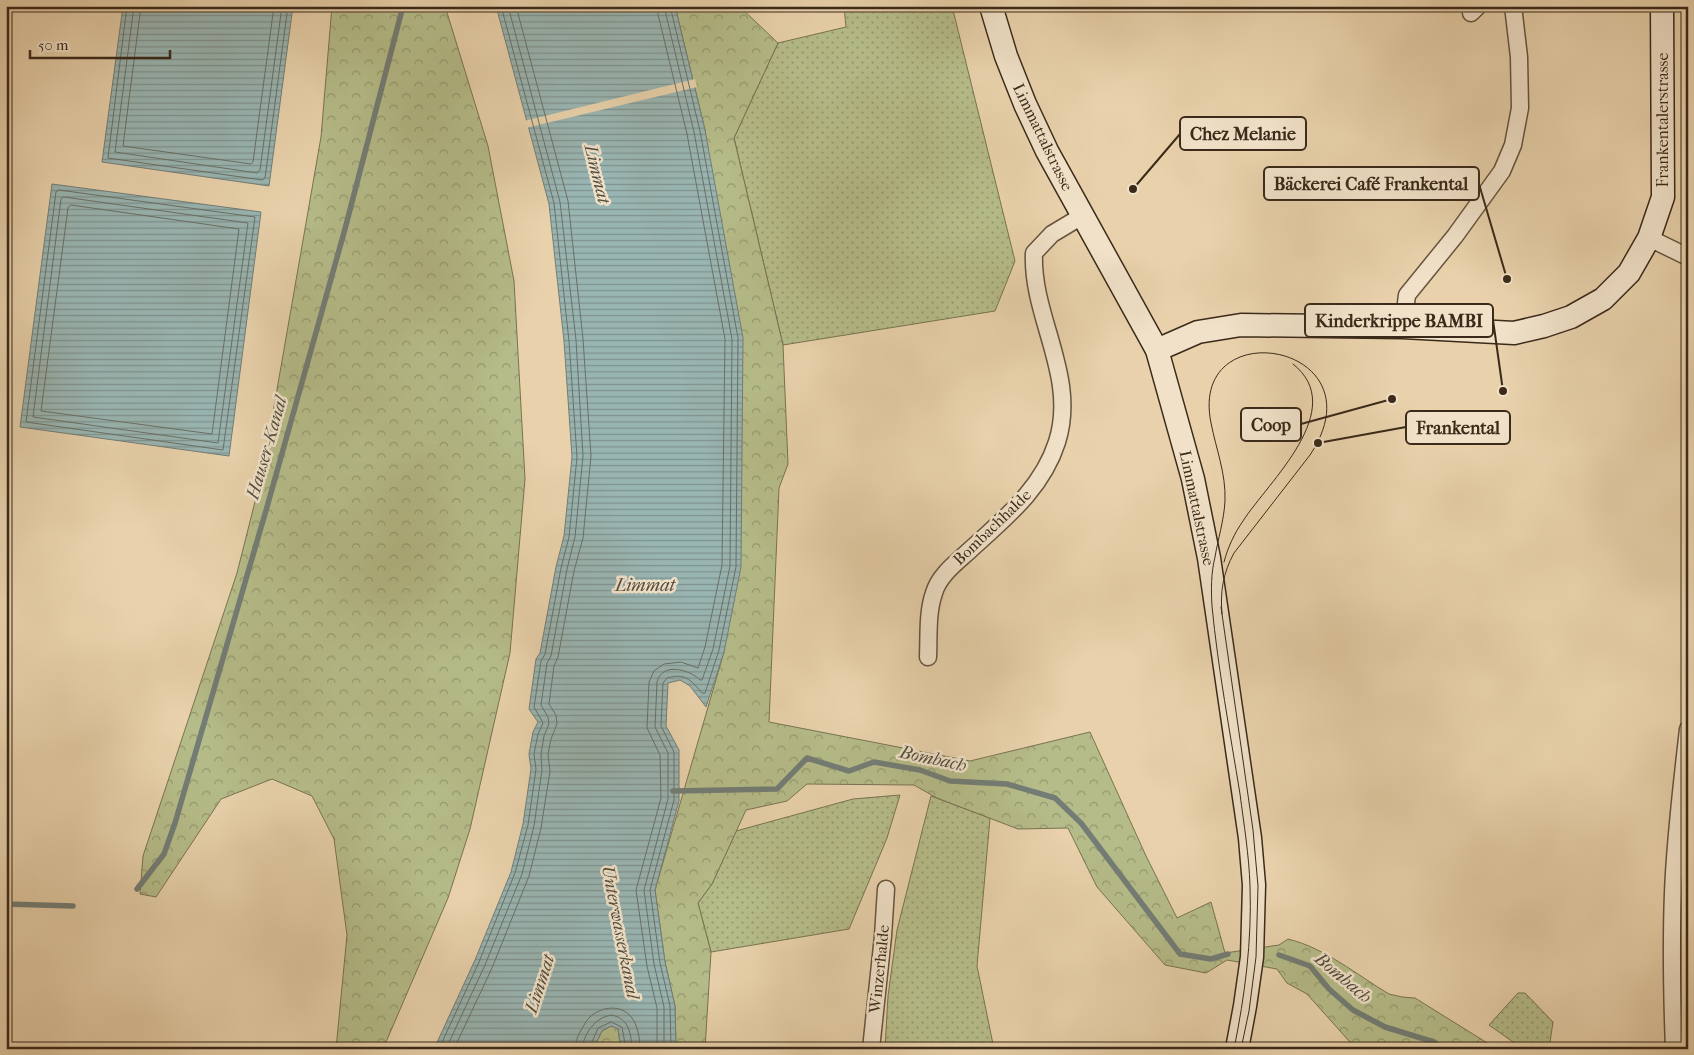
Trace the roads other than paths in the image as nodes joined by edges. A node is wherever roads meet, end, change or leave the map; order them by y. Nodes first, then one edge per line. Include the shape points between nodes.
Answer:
1 (991, 6) edge
2 (1513, 6) edge
3 (1662, 6) edge
4 (1082, 216) junction
5 (1649, 238) junction
6 (1688, 256) edge
7 (1403, 327) junction
8 (1157, 350) junction
9 (928, 657) dead end
10 (1688, 730) edge
11 (1683, 836) edge
12 (886, 889) dead end
13 (871, 1049) edge
14 (1237, 1049) edge
15 (1674, 1049) edge

1 - 4 main road, Limmattalstrasse via 1024,104
2 - 7 street via 1520,108 1513,145 1502,171 1407,295
3 - 5 main road, Frankentalerstrasse via 1663,197
4 - 8 main road, Limmattalstrasse
4 - 9 street, Bombachhalde via 1052,234 1034,253 1036,286 1064,403 1057,442 1044,473 1023,502 944,573 934,592
5 - 6 street
5 - 7 main road, Frankentalerstrasse via 1629,273 1603,299 1572,317 1514,333
7 - 8 main road, Frankentalerstrasse via 1241,325 1198,332
8 - 14 main road, Limmattalstrasse via 1193,479 1209,558 1250,838 1254,885 1252,957
10 - 11 street
11 - 15 street via 1673,892
12 - 13 street, Winzerhalde

